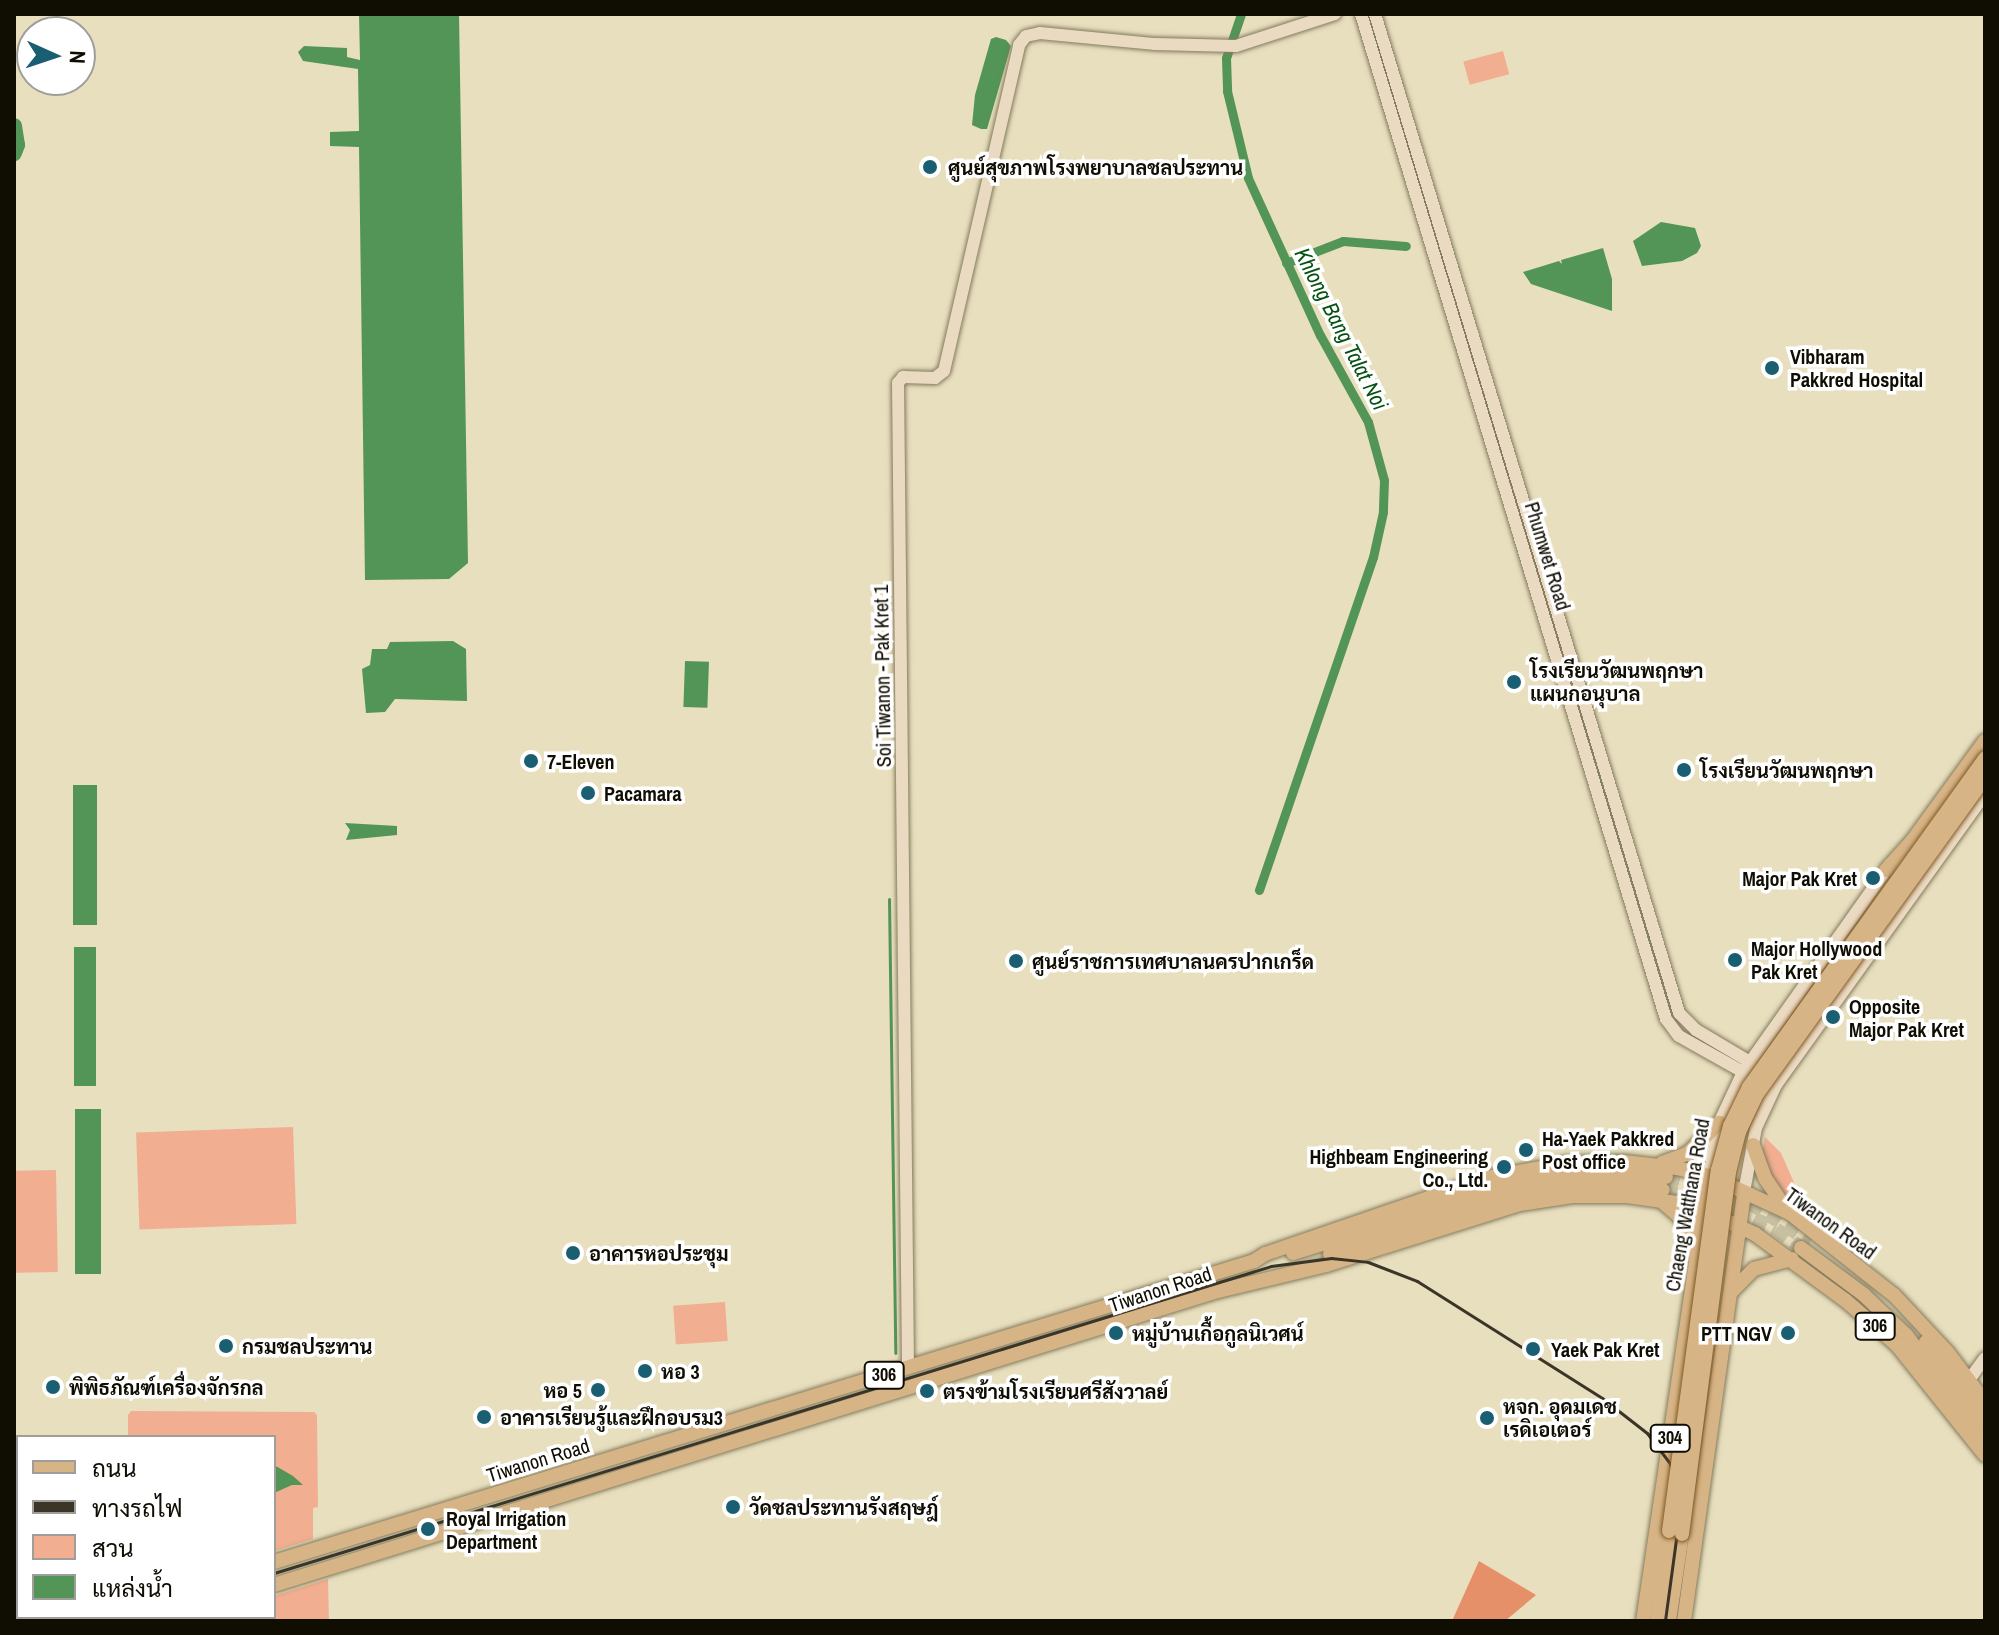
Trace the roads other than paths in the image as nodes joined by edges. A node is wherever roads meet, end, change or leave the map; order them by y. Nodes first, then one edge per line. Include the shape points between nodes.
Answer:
1 (1335, 14) edge
2 (1361, 14) edge
3 (1375, 14) edge
4 (1985, 730) edge
5 (1985, 741) edge
6 (1985, 758) edge
7 (1985, 778) edge
8 (1985, 794) edge
9 (1886, 870) junction
10 (1780, 1019) junction
11 (1808, 1039) junction
12 (1725, 1055) junction
13 (1746, 1067) junction
14 (1719, 1123) junction
15 (1753, 1145) junction
16 (1654, 1165) junction
17 (1709, 1176) junction
18 (1663, 1189) junction
19 (1744, 1192) junction
20 (1703, 1210) junction
21 (1790, 1213) junction
22 (1739, 1225) junction
23 (1697, 1250) junction
24 (1801, 1250) junction
25 (1254, 1261) junction
26 (1730, 1293) junction
27 (1985, 1358) edge
28 (908, 1368) junction
29 (1969, 1380) junction
30 (1680, 1381) junction
31 (1718, 1383) junction
32 (1985, 1402) edge
33 (785, 1405) junction
34 (1985, 1419) edge
35 (788, 1426) junction
36 (1985, 1440) edge
37 (662, 1443) junction
38 (1985, 1455) edge
39 (668, 1463) junction
40 (1676, 1532) junction
41 (276, 1561) edge
42 (276, 1584) edge
43 (1643, 1621) edge
44 (1657, 1621) edge
45 (1669, 1621) edge
46 (1684, 1621) edge

1 - 28 street, Soi Tiwanon - Pak Kret 1 via 1236,46 1026,36 1019,45 944,371 935,378 903,377 897,387
2 - 12 street, Phumwet Road via 1666,1019 1679,1036
3 - 12 street, Phumwet Road via 1675,1001 1686,1023
4 - 9 street, Chaeng Watthana Road
5 - 9 main road
6 - 40 main road, Chaeng Watthana Road, bridge via 1749,1087 1730,1126 1718,1170
7 - 40 main road, Chaeng Watthana Road, bridge via 1757,1094 1739,1132
8 - 11 street
9 - 10 street, Chaeng Watthana Road
10 - 11 street via 1786,1038
10 - 13 street, Chaeng Watthana Road
11 - 15 street via 1764,1107
12 - 13 street, Phumwet Road
13 - 14 street, Chaeng Watthana Road
14 - 16 main road via 1687,1154
14 - 17 street, Chaeng Watthana Road
15 - 19 street
15 - 21 main road via 1765,1178
16 - 17 main road, Tiwanon Road / 306
16 - 25 main road, Tiwanon Road / 306 via 1580,1162 1513,1171
17 - 19 main road, Tiwanon Road / 306
17 - 20 main road, Chaeng Watthana Road / 304
18 - 20 main road, Tiwanon Road / 306
18 - 23 main road
18 - 25 main road, 306 via 1589,1172 1539,1177
18 - 35 main road, Tiwanon Road / 306 via 1520,1204
19 - 21 main road, Tiwanon Road / 306
19 - 22 main road, 304
20 - 22 main road, Tiwanon Road / 306
20 - 23 main road, Chaeng Watthana Road / 304
21 - 29 main road, Tiwanon Road / 306 via 1894,1295
22 - 24 main road, Tiwanon Road / 306
22 - 26 main road, 304
23 - 30 main road, Chaeng Watthana Road / 304
24 - 26 main road via 1754,1269
24 - 34 main road, 306 via 1893,1307
24 - 36 main road, 306 via 1864,1295 1906,1335
24 - 38 main road, Tiwanon Road / 306 via 1897,1345
25 - 28 main road, Tiwanon Road / 306
26 - 31 main road, 304
27 - 29 street
28 - 33 main road, Tiwanon Road / 306
29 - 32 main road, Tiwanon Road / 306
30 - 31 main road via 1686,1372 1702,1370
30 - 43 main road, Chaeng Watthana Road / 304
31 - 46 main road, 304
33 - 35 main road
33 - 37 main road, Tiwanon Road / 306
35 - 39 main road, Tiwanon Road / 306
37 - 39 main road
37 - 41 main road, Tiwanon Road / 306
39 - 42 main road, Tiwanon Road / 306
40 - 44 main road, Chaeng Watthana Road
40 - 45 main road, Chaeng Watthana Road

